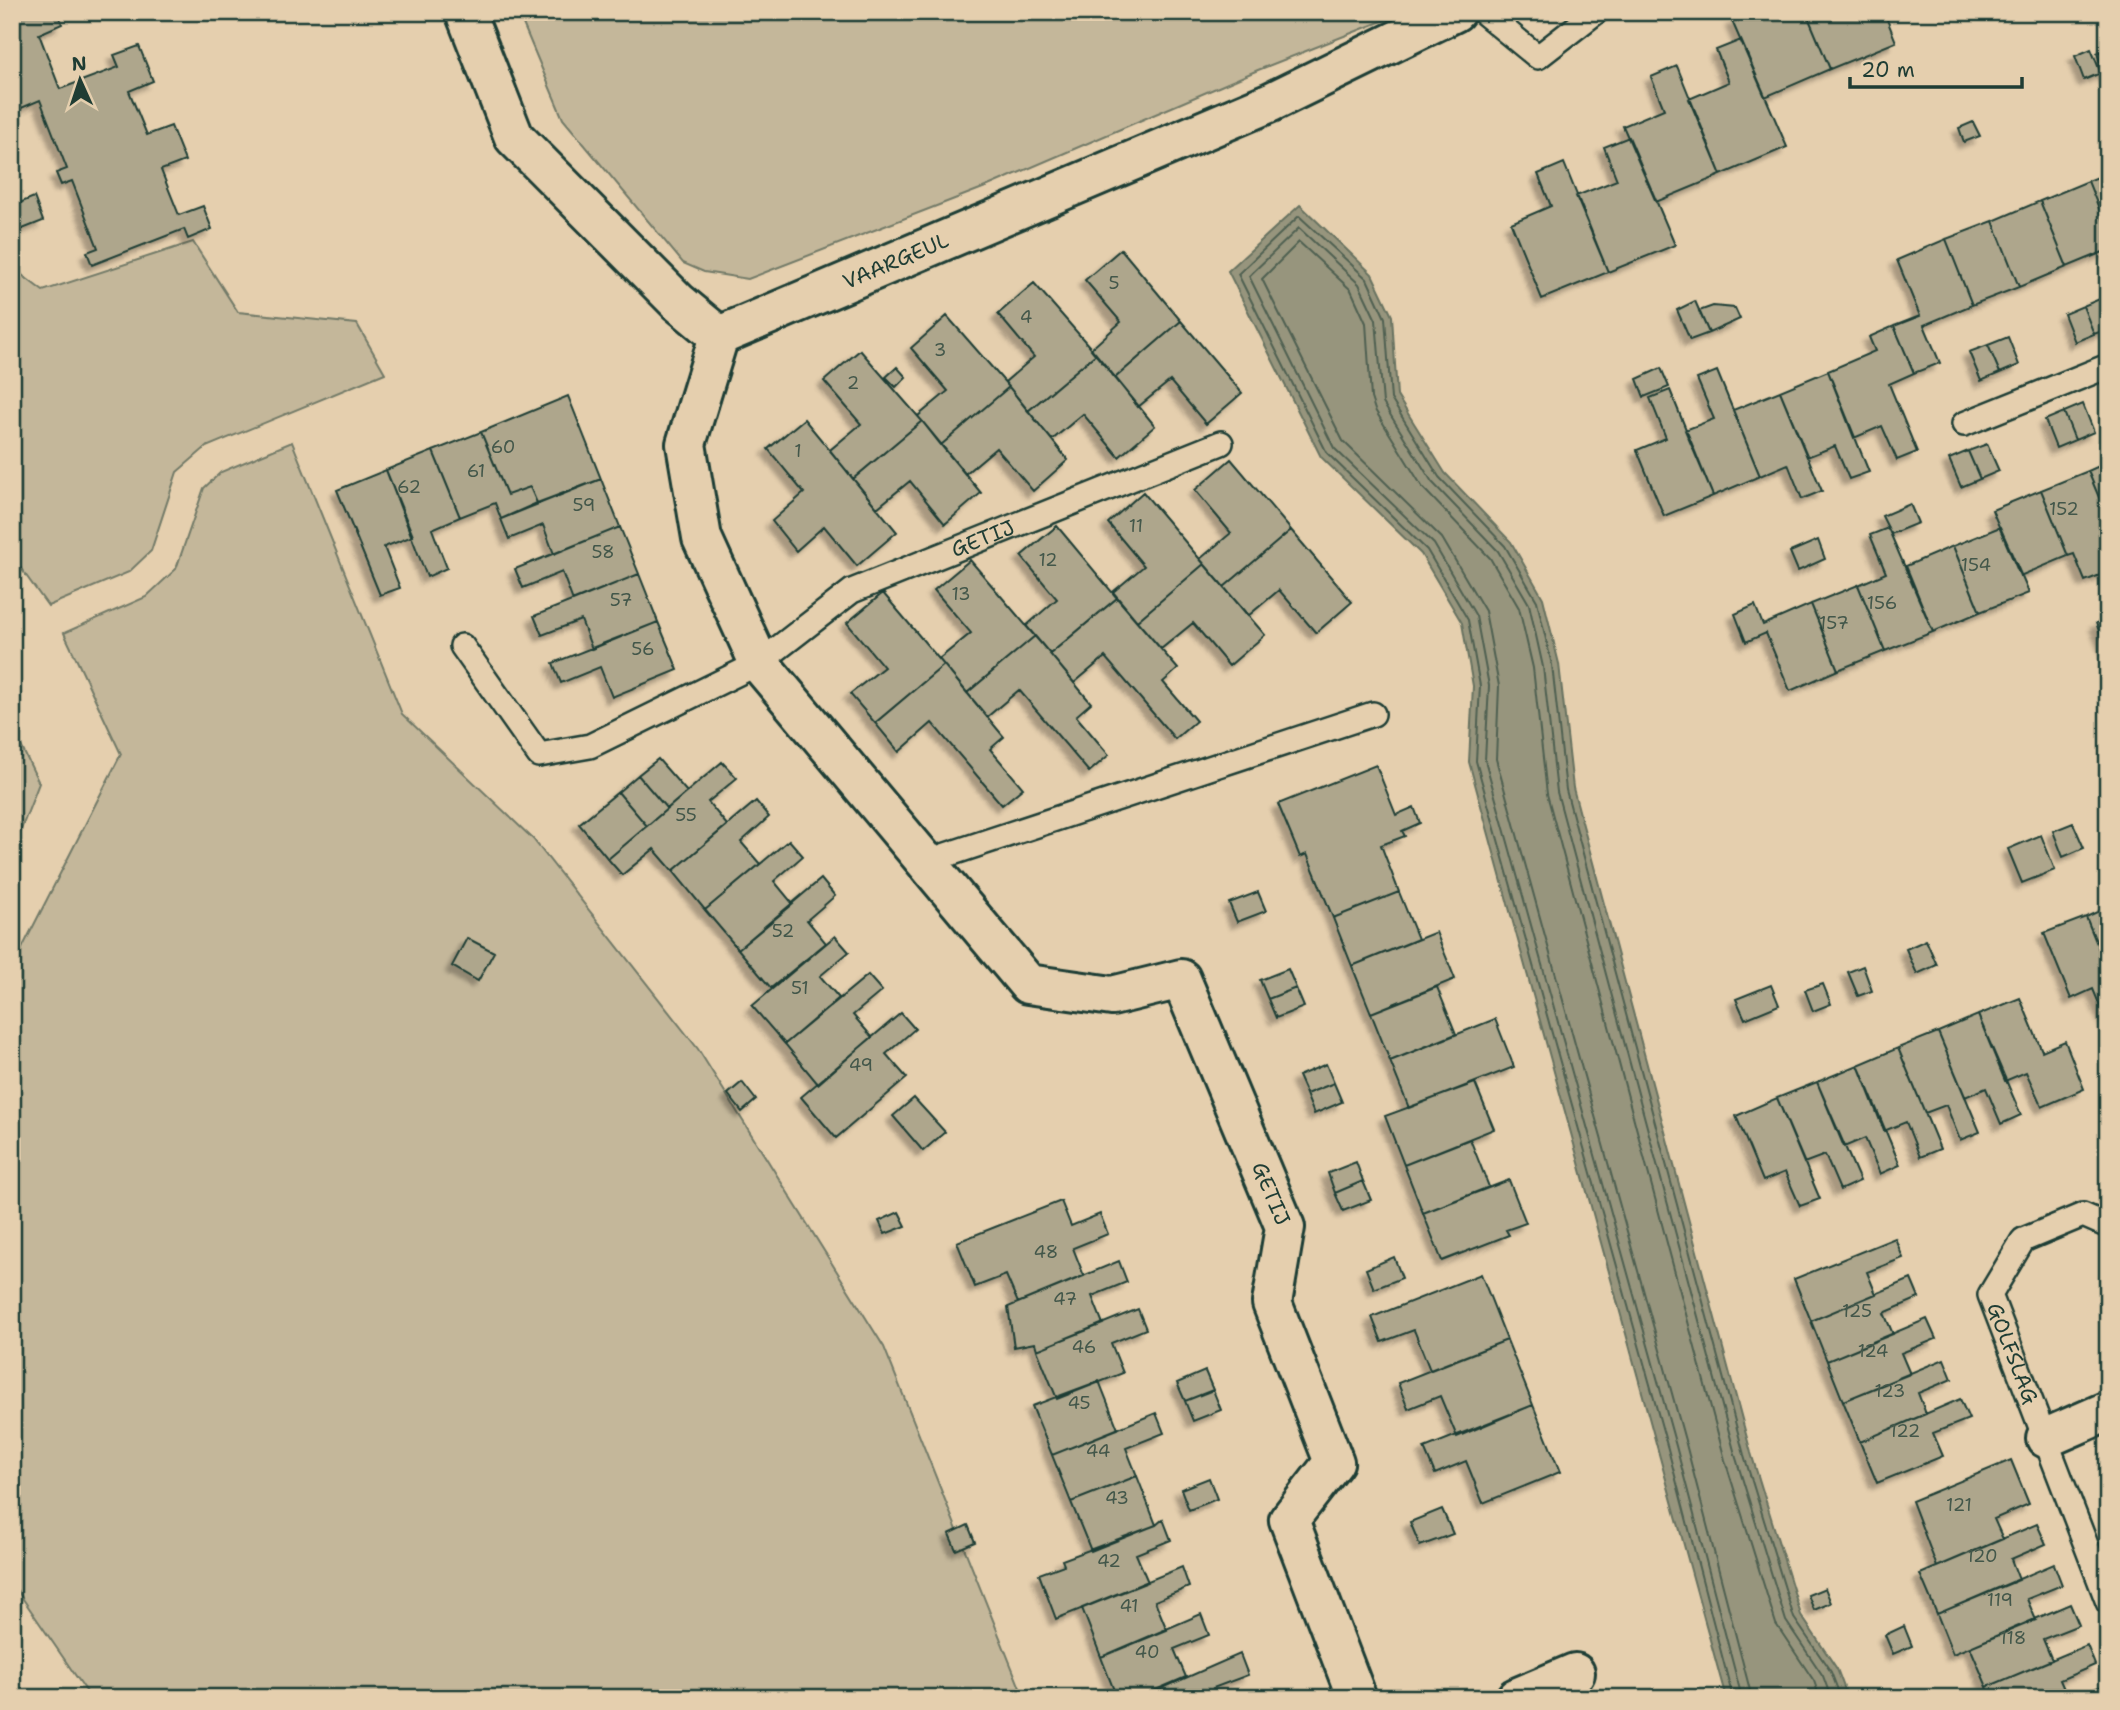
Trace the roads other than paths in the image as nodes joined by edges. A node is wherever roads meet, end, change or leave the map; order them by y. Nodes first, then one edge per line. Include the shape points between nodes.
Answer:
1 (465, 12) edge
2 (1455, 12) edge
3 (1483, 12) edge
4 (1596, 12) edge
5 (719, 336) junction
6 (2108, 366) edge
7 (1964, 424) dead end
8 (1221, 443) dead end
9 (462, 646) dead end
10 (759, 663) junction
11 (1373, 714) dead end
12 (926, 862) junction
13 (2108, 1226) edge
14 (2108, 1411) edge
15 (2046, 1438) junction
16 (2108, 1602) edge
17 (1574, 1673) dead end
18 (1357, 1698) edge
19 (1516, 1698) edge

1 - 5 street via 514,137 678,302
2 - 5 street, VAARGEUL via 1271,102
3 - 4 lane via 1538,57
5 - 10 street, GETIJ via 686,444 702,538
6 - 7 lane
8 - 10 lane, GETIJ via 852,592
9 - 10 lane, GETIJ via 539,755 590,746
10 - 12 street, GETIJ
11 - 12 lane
12 - 18 street, GETIJ via 1028,984 1112,996 1181,979 1285,1227 1272,1303 1334,1462 1289,1520
13 - 15 lane, GOLFSLAG via 2083,1215 2023,1240 1990,1295
14 - 15 street
15 - 16 lane, GOLFSLAG
17 - 19 street

